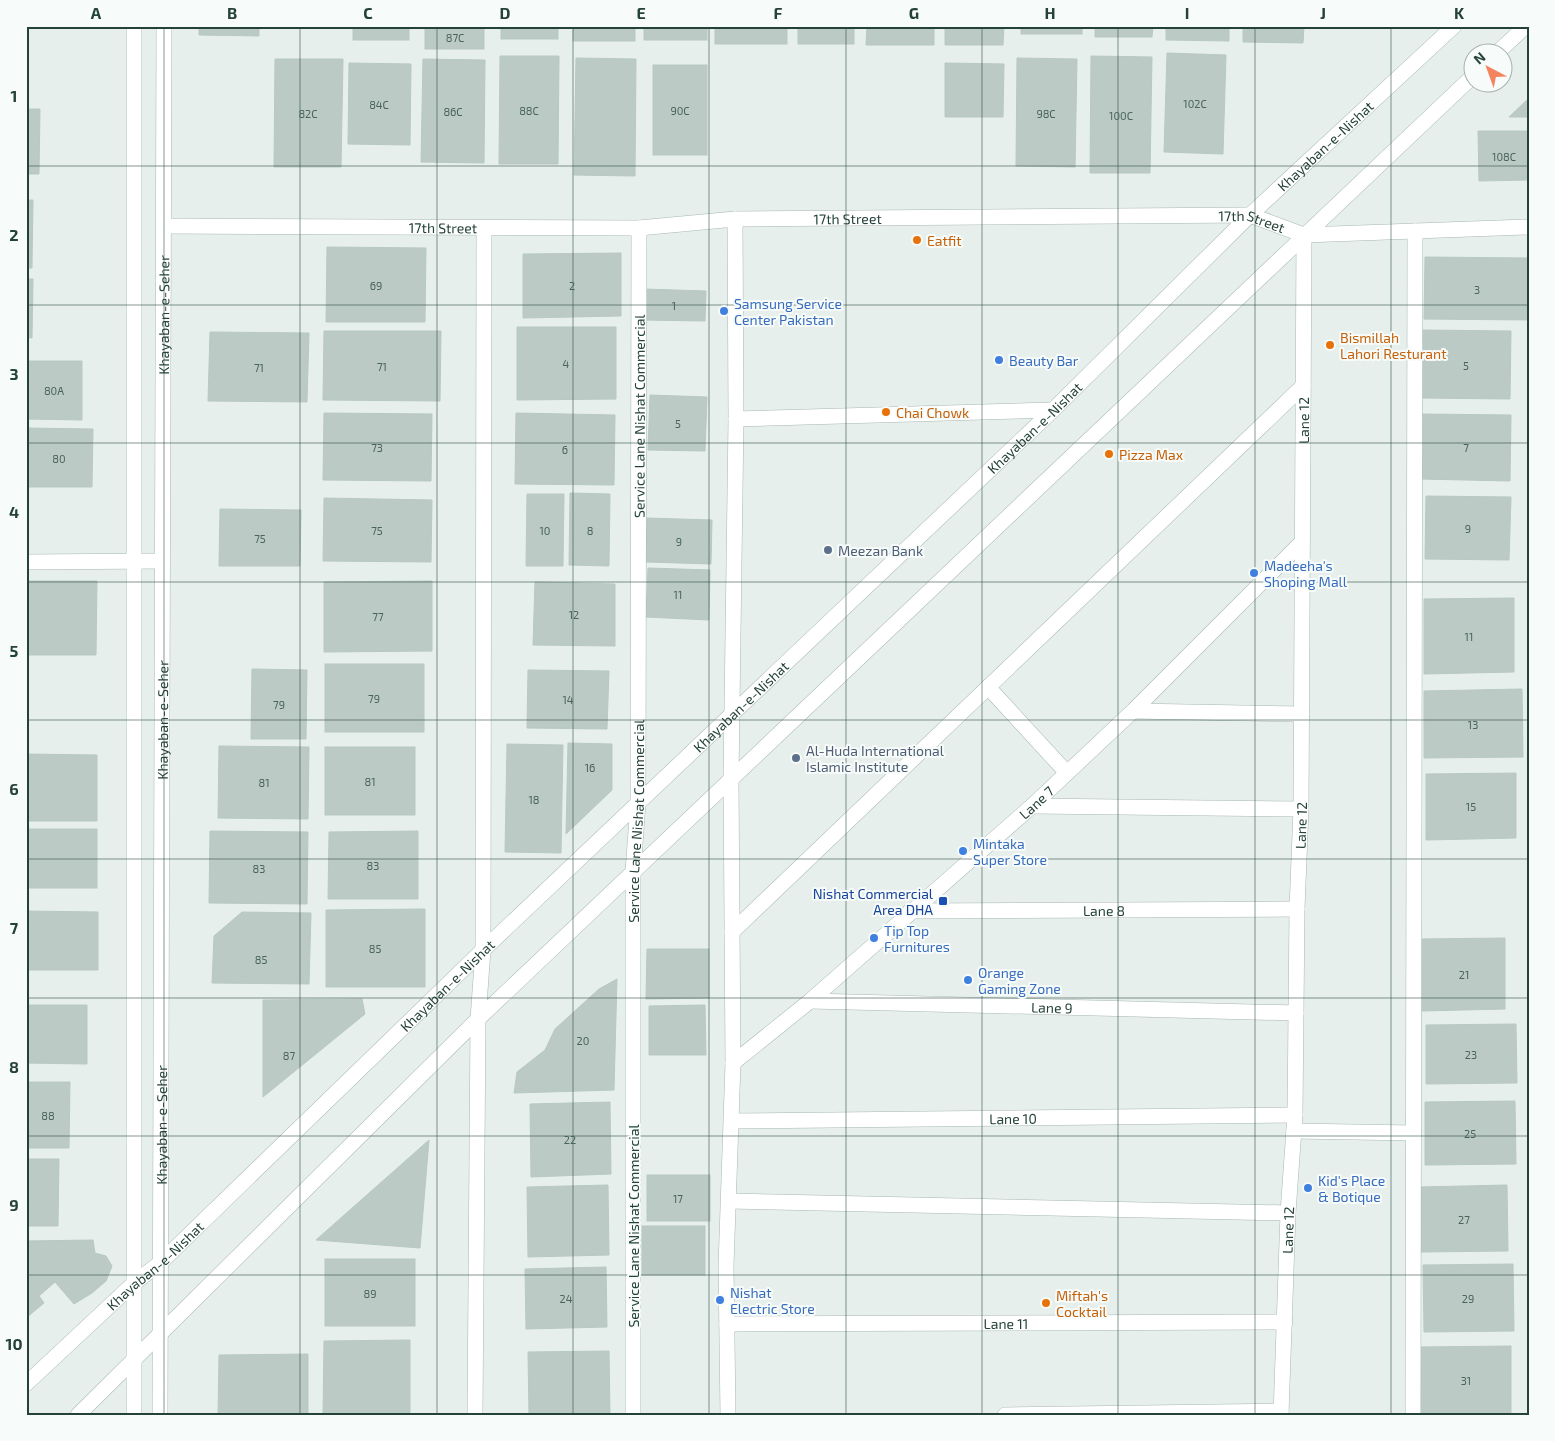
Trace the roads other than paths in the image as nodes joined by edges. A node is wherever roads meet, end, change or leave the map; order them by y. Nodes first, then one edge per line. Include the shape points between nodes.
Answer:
1 (134, 26) edge
2 (164, 26) edge
3 (1454, 26) edge
4 (1526, 26) edge
5 (1509, 42) edge
6 (1462, 86) edge
7 (1250, 215) junction
8 (735, 220) junction
9 (164, 226) junction
10 (1529, 227) edge
11 (640, 228) junction
12 (484, 229) junction
13 (1415, 231) junction
14 (1304, 235) junction
15 (1303, 386) junction
16 (1053, 410) junction
17 (736, 419) junction
18 (1301, 543) junction
19 (134, 561) junction
20 (162, 561) junction
21 (26, 562) edge
22 (988, 687) junction
23 (1133, 711) junction
24 (733, 712) junction
25 (1302, 714) junction
26 (1066, 773) junction
27 (732, 779) junction
28 (638, 803) junction
29 (1032, 806) junction
30 (1301, 809) junction
31 (633, 872) junction
32 (1297, 909) junction
33 (910, 911) junction
34 (732, 932) junction
35 (483, 950) junction
36 (810, 1001) junction
37 (1296, 1014) junction
38 (478, 1019) junction
39 (733, 1063) junction
40 (1295, 1115) junction
41 (732, 1121) junction
42 (1294, 1131) junction
43 (1414, 1132) junction
44 (729, 1201) junction
45 (1288, 1213) junction
46 (160, 1263) junction
47 (134, 1284) junction
48 (1284, 1322) junction
49 (727, 1324) junction
50 (160, 1334) junction
51 (134, 1360) junction
52 (26, 1384) edge
53 (1281, 1413) edge
54 (78, 1415) edge
55 (134, 1415) edge
56 (160, 1415) edge
57 (475, 1415) edge
58 (633, 1415) edge
59 (728, 1415) edge
60 (1005, 1415) edge
61 (1414, 1415) edge

1 - 19 street, Khayaban-e-Seher
2 - 9 street, Khayaban-e-Seher
3 - 7 street, Khayaban-e-Nishat
4 - 5 street
6 - 14 street
7 - 8 street, 17th Street
7 - 14 street, 17th Street
7 - 16 street, Khayaban-e-Nishat
8 - 11 street, 17th Street
8 - 17 street
9 - 12 street, 17th Street
9 - 20 street, Khayaban-e-Seher
10 - 13 street, 17th Street
11 - 12 street, 17th Street
11 - 28 street, Service Lane Nishat Commercial
12 - 35 street
13 - 14 street, 17th Street
13 - 43 street
14 - 15 street, Lane 12
14 - 27 street
15 - 18 street, Lane 12
15 - 22 street
16 - 17 street
16 - 24 street, Khayaban-e-Nishat
17 - 24 street
18 - 23 street, Lane 7
18 - 25 street, Lane 12
19 - 20 street
19 - 21 street
19 - 47 street, Khayaban-e-Seher
20 - 46 street, Khayaban-e-Seher
22 - 26 street
22 - 34 street
23 - 25 street
23 - 26 street, Lane 7
24 - 27 street
24 - 28 street, Khayaban-e-Nishat
25 - 30 street, Lane 12
26 - 29 street, Lane 7
27 - 31 street
27 - 34 street
28 - 31 street, Service Lane Nishat Commercial
28 - 35 street, Khayaban-e-Nishat
29 - 30 street
29 - 33 street, Lane 7
30 - 32 street, Lane 12
31 - 38 street
31 - 58 street, Service Lane Nishat Commercial
32 - 33 street, Lane 8
32 - 37 street, Lane 12
33 - 36 street, Lane 7
34 - 39 street
35 - 38 street
35 - 46 street, Khayaban-e-Nishat
36 - 37 street, Lane 9
36 - 39 street, Lane 7
37 - 40 street, Lane 12
38 - 50 street
38 - 57 street
39 - 41 street
40 - 41 street, Lane 10
40 - 42 street, Lane 12
41 - 44 street
42 - 43 street
42 - 45 street, Lane 12
43 - 61 street
44 - 45 street
44 - 49 street
45 - 48 street, Lane 12
46 - 47 street, Khayaban-e-Nishat
46 - 50 street, Khayaban-e-Seher
47 - 51 street, Khayaban-e-Seher
47 - 52 street, Khayaban-e-Nishat
48 - 49 street, Lane 11
48 - 53 street, Lane 12
49 - 59 street
50 - 51 street
50 - 56 street, Khayaban-e-Seher
51 - 54 street
51 - 55 street, Khayaban-e-Seher
53 - 60 street

